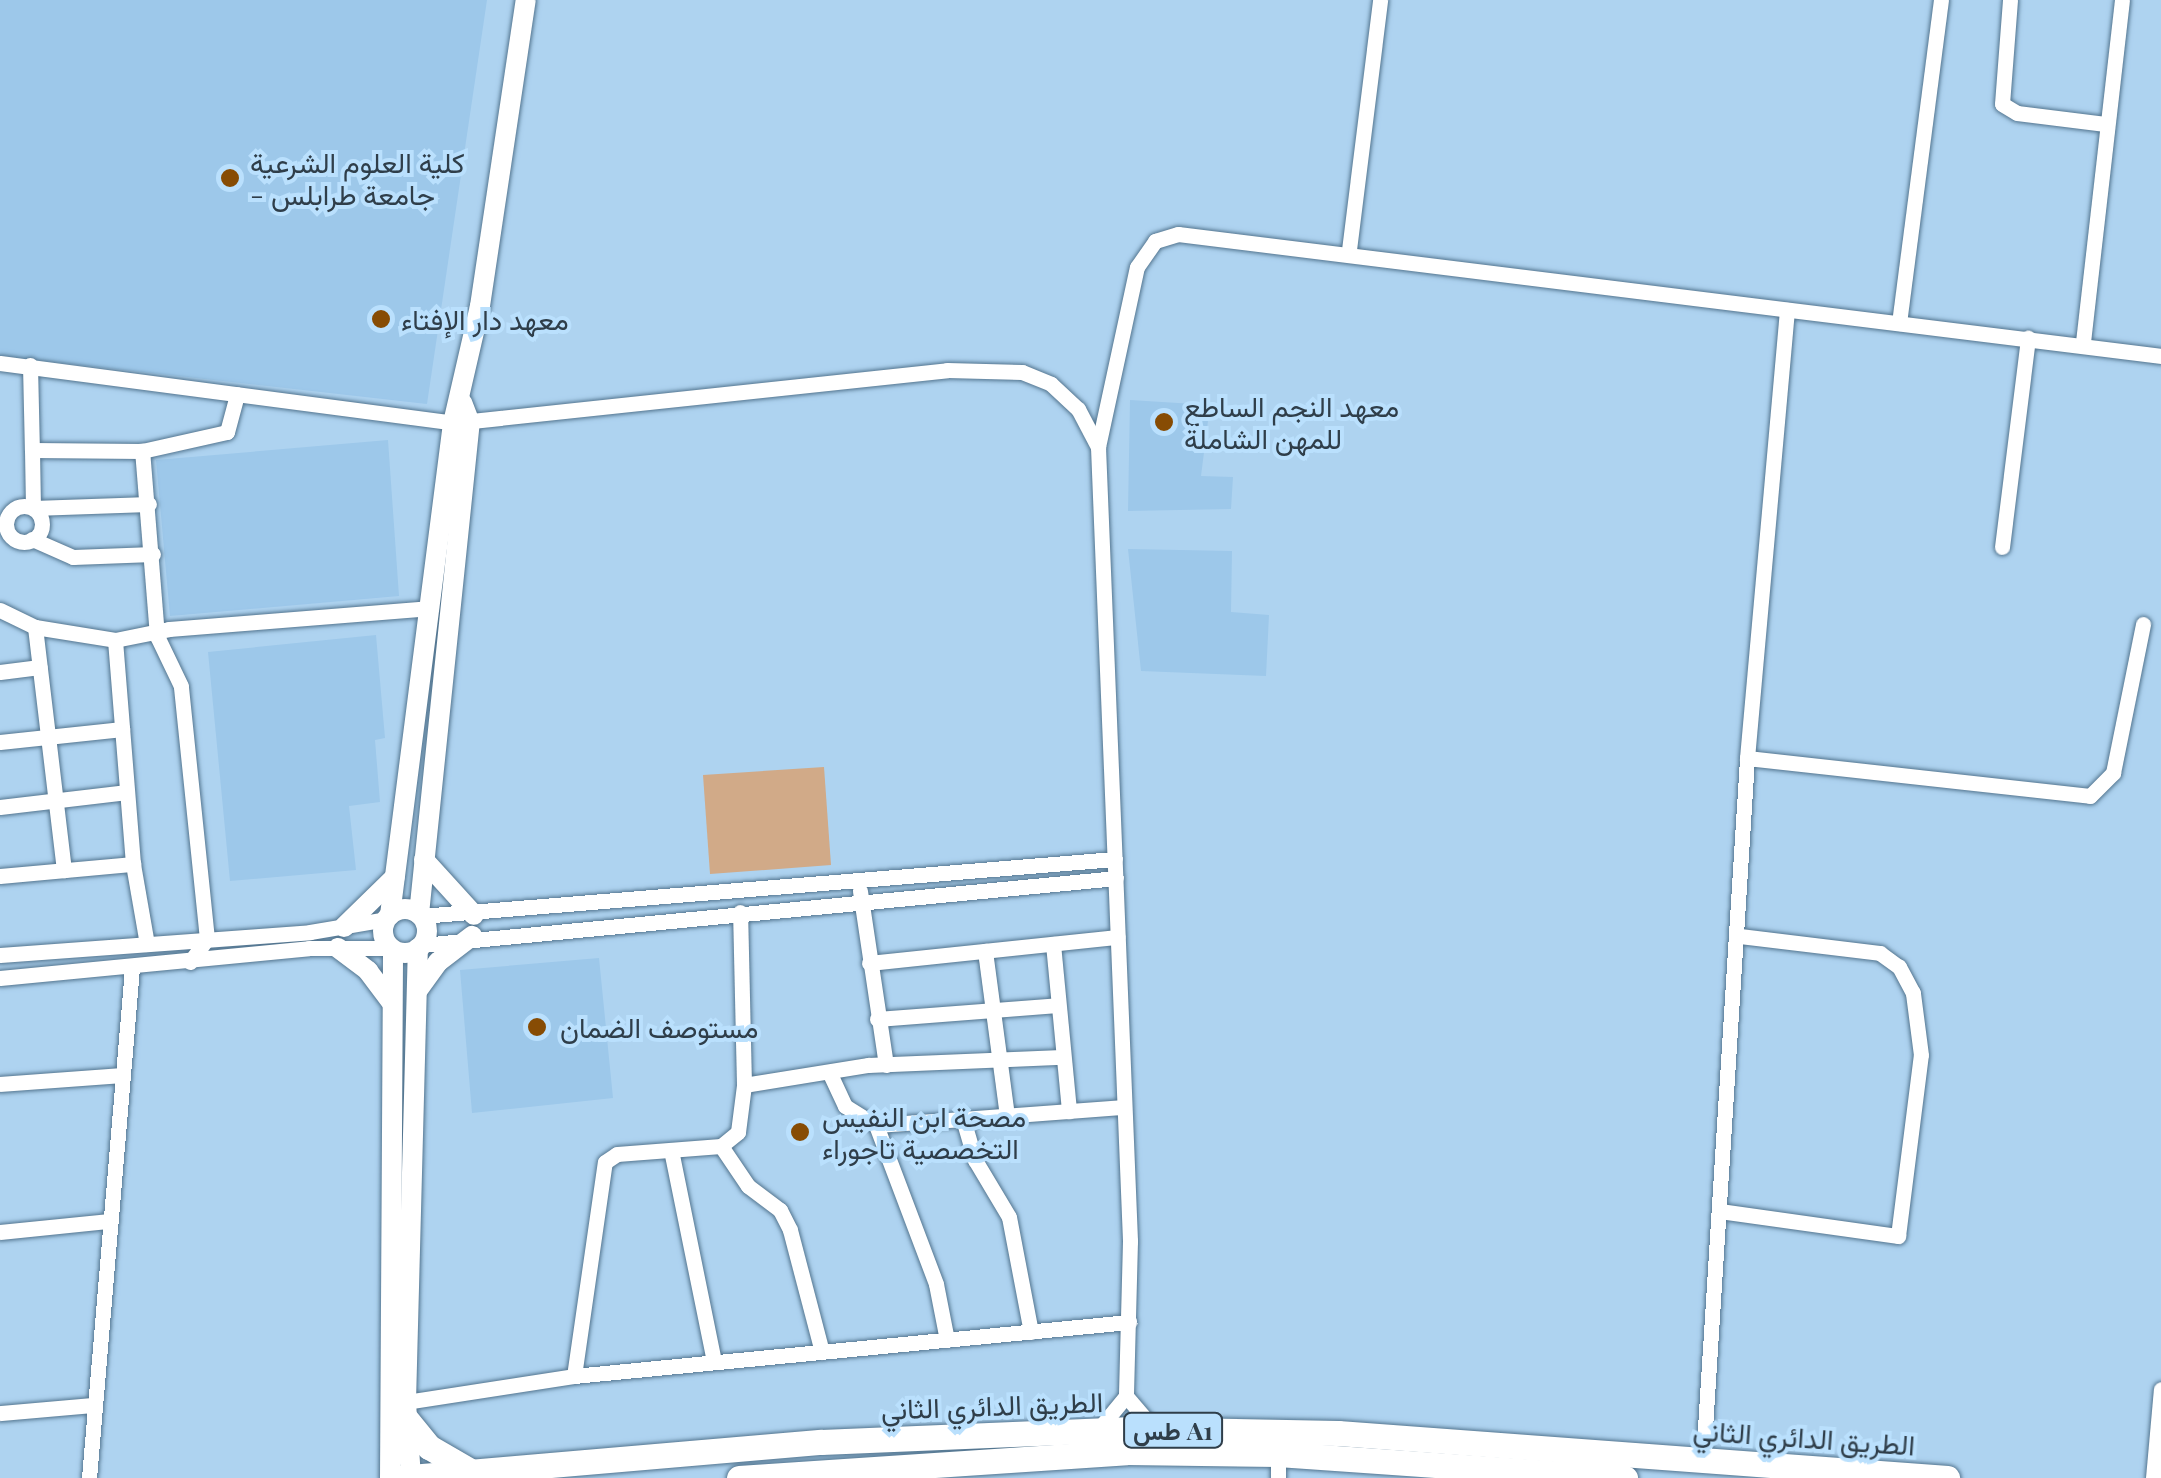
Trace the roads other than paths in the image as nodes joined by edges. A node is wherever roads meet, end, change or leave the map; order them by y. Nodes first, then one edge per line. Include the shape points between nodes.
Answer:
1 (526, 0) edge
2 (1380, 0) edge
3 (1941, 0) edge
4 (2010, 0) edge
5 (2122, 0) edge
6 (2105, 124) junction
7 (1349, 250) junction
8 (1787, 310) junction
9 (1899, 322) junction
10 (2028, 338) junction
11 (2083, 342) junction
12 (2161, 356) edge
13 (0, 362) edge
14 (30, 365) junction
15 (238, 394) junction
16 (461, 423) junction
17 (1098, 447) junction
18 (32, 450) junction
19 (142, 451) junction
20 (454, 476) junction
21 (149, 504) junction
22 (5, 506) edge
23 (33, 508) junction
24 (5, 538) edge
25 (32, 539) junction
26 (2002, 547) dead end
27 (152, 554) junction
28 (431, 608) junction
29 (0, 610) edge
30 (2144, 624) dead end
31 (35, 627) junction
32 (158, 636) junction
33 (115, 640) junction
34 (40, 668) junction
35 (0, 672) edge
36 (122, 729) junction
37 (48, 737) junction
38 (0, 742) edge
39 (1747, 758) junction
40 (128, 792) junction
41 (56, 801) junction
42 (0, 807) edge
43 (1115, 859) junction
44 (424, 860) junction
45 (133, 864) junction
46 (64, 870) junction
47 (398, 871) junction
48 (0, 876) edge
49 (896, 878) junction
50 (1116, 878) junction
51 (859, 883) junction
52 (898, 896) junction
53 (861, 901) junction
54 (618, 902) junction
55 (740, 912) junction
56 (420, 915) junction
57 (388, 917) junction
58 (619, 922) junction
59 (473, 926) junction
60 (344, 927) junction
61 (1738, 936) junction
62 (1118, 938) junction
63 (207, 939) junction
64 (147, 944) junction
65 (1053, 944) junction
66 (420, 946) junction
67 (338, 948) junction
68 (392, 949) junction
69 (985, 951) junction
70 (0, 955) edge
71 (190, 962) junction
72 (870, 964) junction
73 (132, 968) junction
74 (0, 978) edge
75 (414, 997) junction
76 (391, 1002) junction
77 (1058, 1005) junction
78 (992, 1008) junction
79 (877, 1019) junction
80 (1062, 1056) junction
81 (1000, 1063) junction
82 (886, 1065) junction
83 (122, 1075) junction
84 (831, 1076) junction
85 (0, 1084) edge
86 (744, 1084) junction
87 (1124, 1107) junction
88 (1069, 1111) junction
89 (1006, 1116) junction
90 (963, 1119) junction
91 (876, 1124) junction
92 (721, 1146) junction
93 (671, 1150) junction
94 (1720, 1211) junction
95 (109, 1221) junction
96 (0, 1232) edge
97 (1129, 1322) junction
98 (1031, 1332) junction
99 (948, 1340) junction
100 (822, 1352) junction
101 (714, 1362) junction
102 (574, 1376) junction
103 (2161, 1389) edge
104 (1126, 1396) junction
105 (91, 1404) junction
106 (407, 1411) junction
107 (0, 1414) edge
108 (1155, 1430) junction
109 (1097, 1431) junction
110 (1703, 1460) junction
111 (1278, 1466) edge
112 (472, 1472) junction
113 (822, 1474) edge
114 (411, 1477) edge
115 (1612, 1477) edge
116 (89, 1478) edge
117 (390, 1478) edge
118 (399, 1478) edge
119 (739, 1478) edge
120 (1947, 1478) edge
121 (2153, 1478) edge

1 - 16 street
2 - 7 street
3 - 9 street
4 - 6 street via 2002,104
5 - 6 street
6 - 11 street
7 - 8 street
7 - 17 street via 1178,234 1156,240 1137,267
8 - 9 street
8 - 39 street
9 - 10 street
10 - 11 street
10 - 26 street
11 - 12 street
13 - 14 street
14 - 15 street
14 - 18 street
15 - 16 street
15 - 19 street via 227,432
16 - 17 street via 870,377 1022,372 1051,384 1078,409
16 - 20 street
17 - 43 street
18 - 19 street
18 - 23 street
19 - 21 street
20 - 28 street
20 - 44 street
21 - 23 street
21 - 27 street
22 - 23 street
22 - 24 street
23 - 25 street via 42,524
24 - 25 street
25 - 27 street via 72,557
27 - 32 street
28 - 32 street via 169,629
28 - 47 street
29 - 31 street
30 - 39 street via 2114,773 2090,796
31 - 33 street
31 - 34 street
32 - 33 street
32 - 63 street via 181,686
33 - 36 street
34 - 35 street
34 - 37 street
36 - 37 street
36 - 40 street
37 - 38 street
37 - 41 street
39 - 61 street
40 - 41 street
40 - 45 street
41 - 42 street
41 - 46 street
43 - 49 street
43 - 50 street
44 - 56 street
44 - 59 street
45 - 46 street
45 - 64 street
46 - 48 street
47 - 57 street
47 - 60 street via 381,897
49 - 51 street
49 - 52 street
50 - 52 street
50 - 62 street
51 - 53 street
51 - 54 street
52 - 53 street
53 - 55 street
53 - 72 street
54 - 58 street
54 - 59 street
55 - 58 street
55 - 86 street
56 - 57 street via 407,909
56 - 59 street
56 - 66 street
57 - 60 street
57 - 68 street via 383,937
58 - 59 street
59 - 66 street
59 - 75 street
60 - 63 street
61 - 94 street
61 - 94 street via 1880,952 1913,994 1920,1055 1898,1236
62 - 65 street
62 - 87 street
63 - 64 street
63 - 71 street
64 - 70 street
65 - 69 street
65 - 77 street
66 - 68 street
66 - 75 street
67 - 68 street
67 - 71 street
67 - 76 street via 368,971
68 - 76 street
69 - 72 street
69 - 78 street
71 - 73 street
72 - 79 street
73 - 74 street
73 - 83 street
75 - 106 street
76 - 117 street
77 - 78 street
77 - 80 street
78 - 79 street
78 - 81 street
79 - 82 street
80 - 81 street
80 - 88 street
81 - 82 street
81 - 89 street
82 - 84 street
83 - 85 street
83 - 95 street
84 - 86 street
84 - 91 street via 845,1106
86 - 92 street via 738,1132
87 - 88 street
87 - 97 street
88 - 89 street
89 - 90 street
90 - 91 street
90 - 98 street via 975,1160 1008,1216
91 - 99 street via 936,1284
92 - 93 street
92 - 100 street via 790,1230
93 - 101 street
93 - 102 street via 610,1155 605,1162
94 - 110 street
95 - 96 street
95 - 105 street
97 - 98 street
97 - 104 street
98 - 99 street
99 - 100 street
100 - 101 street
101 - 102 street
102 - 106 street
103 - 121 street
104 - 108 street
104 - 109 street
105 - 107 street
105 - 116 street
106 - 112 highway via 430,1447
106 - 114 street
108 - 109 highway, الطريق الدائري الثاني / طس A1
108 - 110 highway, الطريق الدائري الثاني / طس A1 via 1338,1433
109 - 112 highway, الطريق الدائري الثاني / طس A1 via 820,1442
110 - 120 highway, الطريق الدائري الثاني / طس A1
111 - 113 highway, الطريق الدائري الثاني / طس A1 via 1126,1452
111 - 115 highway, الطريق الدائري الثاني / طس A1
112 - 114 highway, الطريق الدائري الثاني / طس A1
113 - 119 highway, الطريق الدائري الثاني / طس A1
114 - 118 highway, الطريق الدائري الثاني / طس A1

